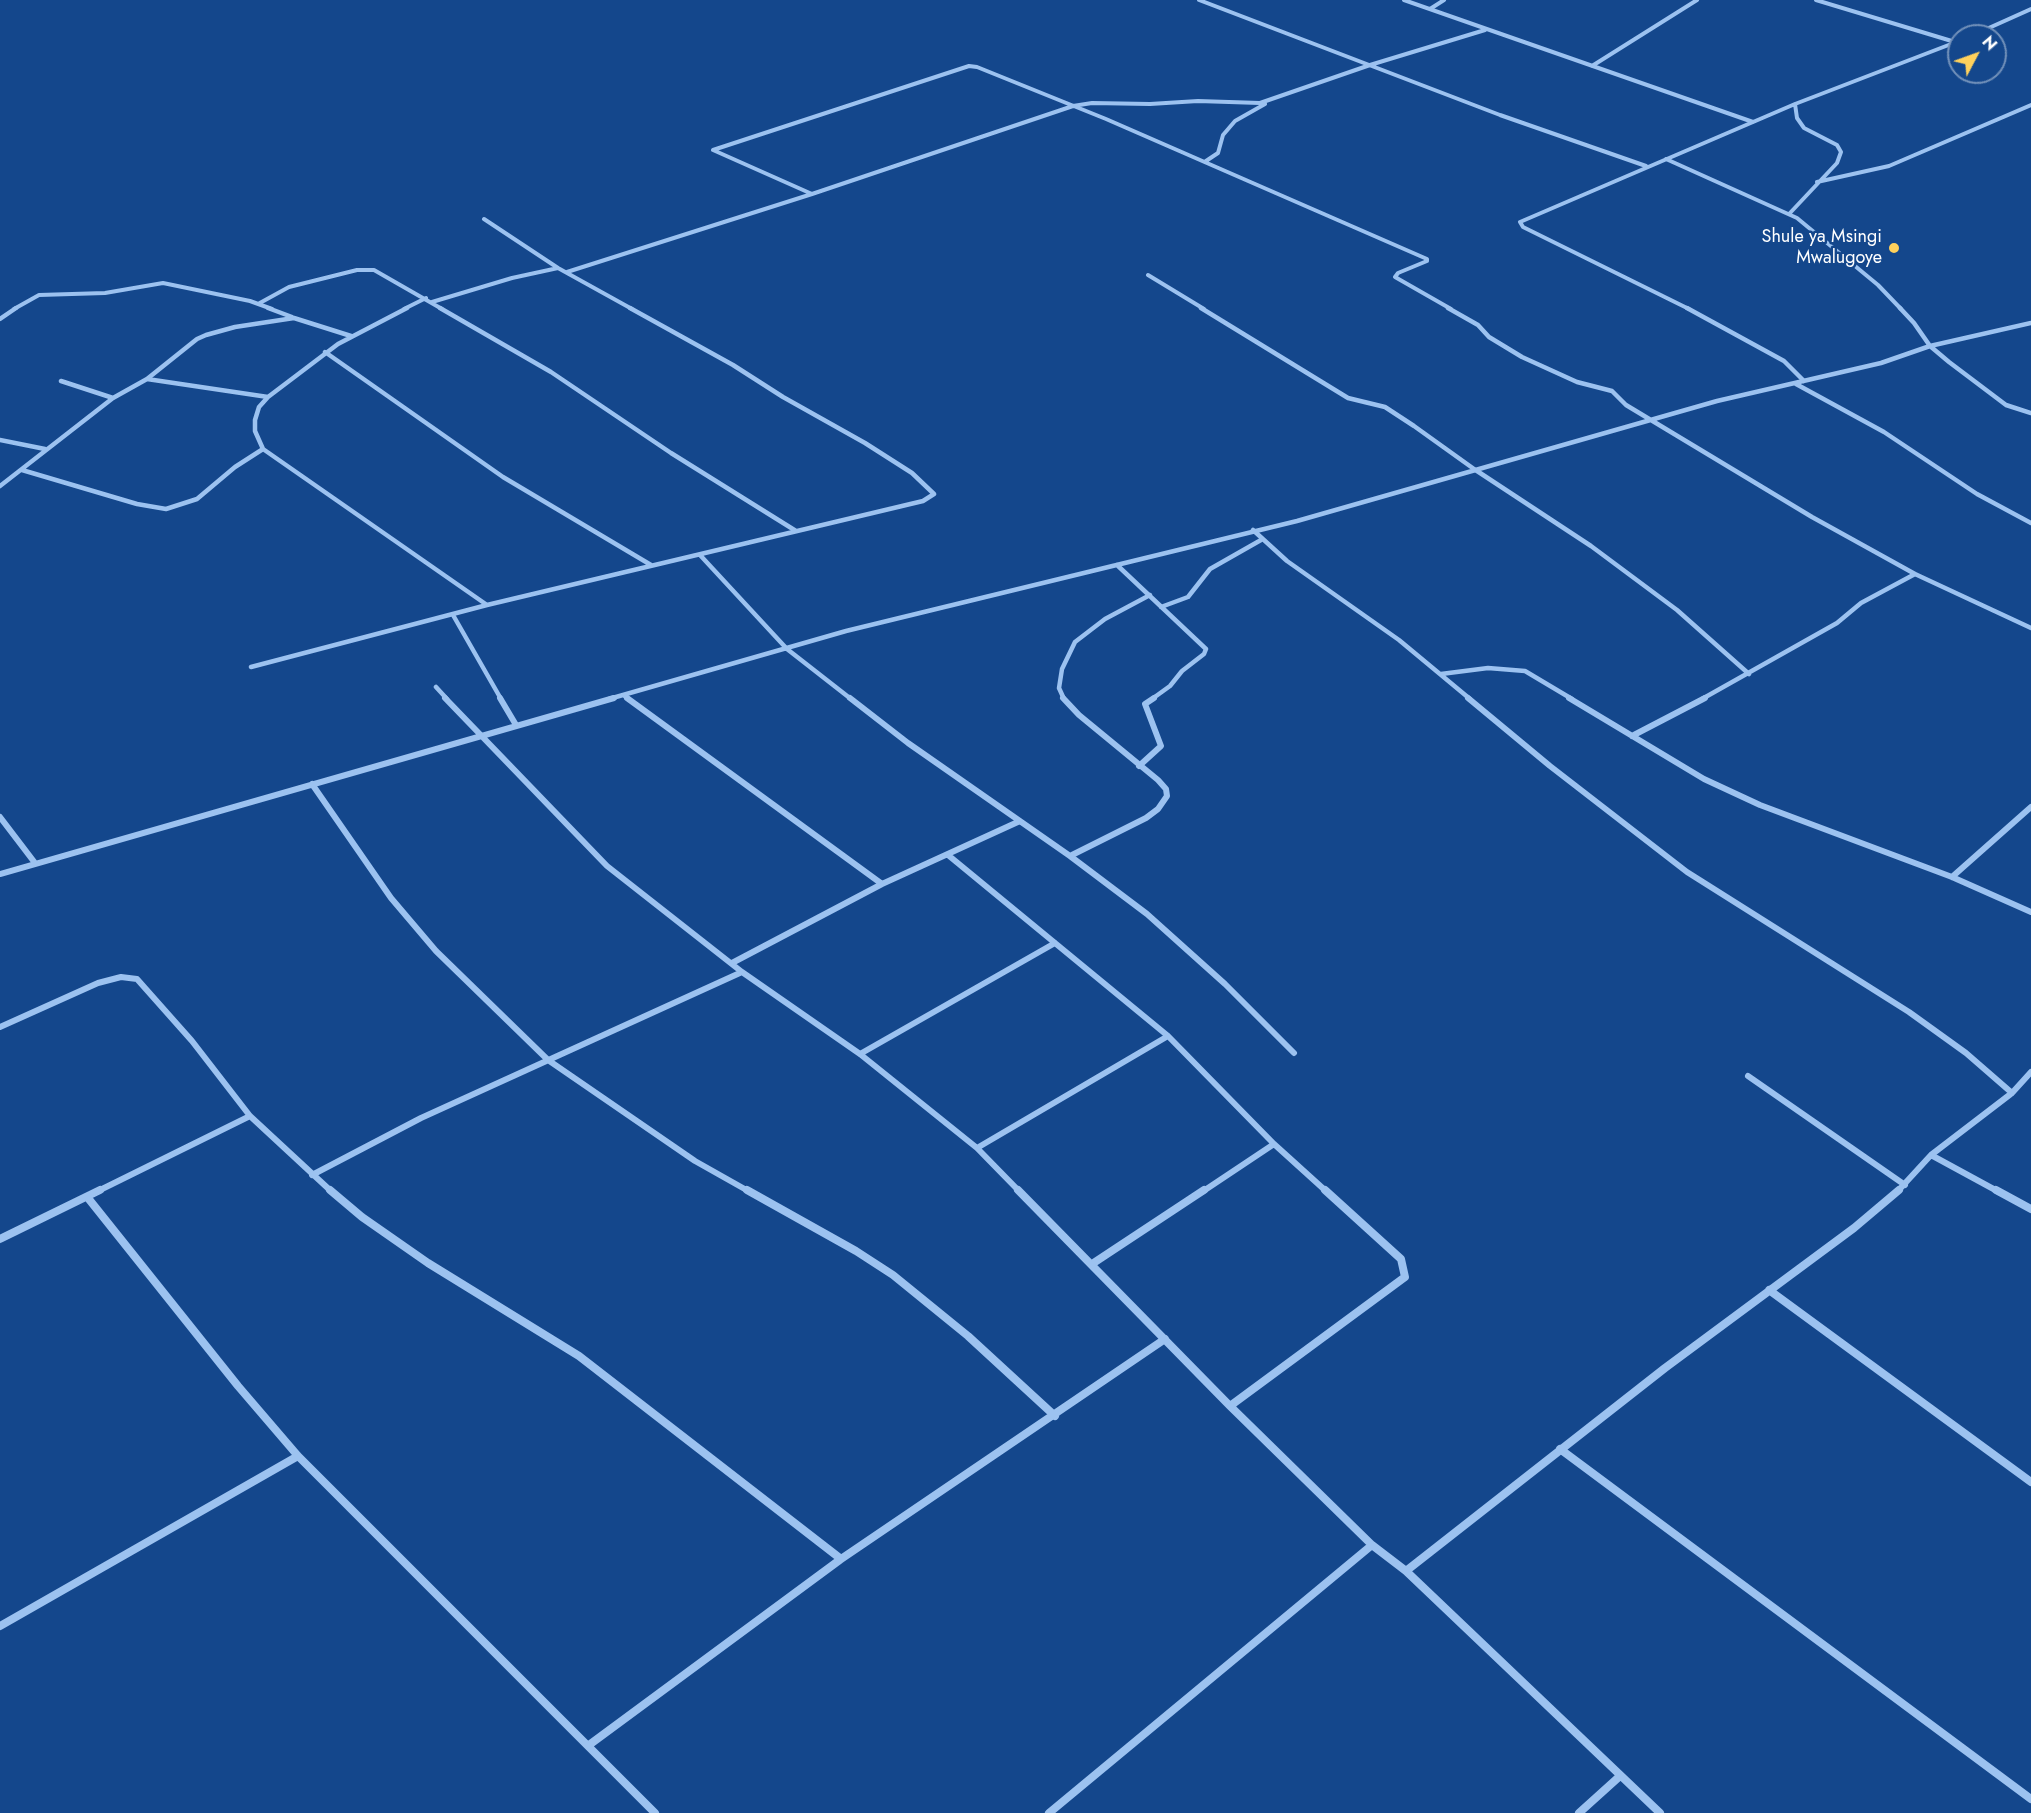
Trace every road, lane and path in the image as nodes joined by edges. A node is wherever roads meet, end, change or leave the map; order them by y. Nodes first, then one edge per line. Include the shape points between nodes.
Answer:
1 (1199, 0) edge
2 (1404, 0) edge
3 (1444, 0) edge
4 (1697, 0) edge
5 (1816, 0) edge
6 (1430, 9) junction
7 (2031, 9) edge
8 (1998, 24) edge
9 (1485, 30) junction
10 (1947, 39) edge
11 (1947, 46) edge
12 (1370, 65) junction
13 (1592, 66) junction
14 (1271, 101) junction
15 (1795, 104) junction
16 (2031, 105) edge
17 (1073, 106) junction
18 (1754, 122) junction
19 (1666, 159) junction
20 (1206, 161) junction
21 (1646, 167) junction
22 (1817, 182) junction
23 (812, 194) junction
24 (1790, 213) junction
25 (484, 219) dead end
26 (558, 268) junction
27 (567, 272) junction
28 (1148, 275) dead end
29 (426, 298) junction
30 (432, 302) junction
31 (258, 304) junction
32 (294, 318) junction
33 (0, 319) edge
34 (2031, 322) edge
35 (351, 336) junction
36 (1930, 346) junction
37 (325, 352) junction
38 (147, 379) junction
39 (61, 381) dead end
40 (1804, 381) junction
41 (1795, 383) junction
42 (268, 397) junction
43 (113, 398) junction
44 (2031, 413) edge
45 (1652, 420) junction
46 (0, 440) edge
47 (45, 449) junction
48 (263, 449) junction
49 (1474, 469) junction
50 (22, 470) junction
51 (0, 486) edge
52 (2031, 523) edge
53 (1253, 530) junction
54 (796, 531) junction
55 (1262, 540) junction
56 (700, 555) junction
57 (651, 565) junction
58 (1117, 565) junction
59 (1915, 574) junction
60 (1150, 595) junction
61 (487, 605) junction
62 (1161, 607) junction
63 (453, 615) junction
64 (2031, 628) edge
65 (787, 649) junction
66 (251, 667) dead end
67 (1441, 674) junction
68 (1749, 674) junction
69 (436, 687) dead end
70 (623, 696) junction
71 (516, 725) junction
72 (478, 735) junction
73 (1632, 736) junction
74 (1139, 766) junction
75 (312, 784) junction
76 (2031, 807) edge
77 (0, 817) edge
78 (1020, 821) junction
79 (948, 855) junction
80 (1070, 856) junction
81 (35, 863) junction
82 (0, 874) edge
83 (1952, 877) junction
84 (882, 884) junction
85 (2031, 912) edge
86 (1055, 943) junction
87 (732, 963) junction
88 (742, 972) junction
89 (0, 1027) edge
90 (1168, 1036) junction
91 (1294, 1053) dead end
92 (860, 1054) junction
93 (548, 1060) junction
94 (2031, 1072) edge
95 (1748, 1077) dead end
96 (2012, 1093) junction
97 (250, 1116) junction
98 (1274, 1144) junction
99 (977, 1148) junction
100 (1931, 1155) junction
101 (312, 1175) junction
102 (1905, 1185) junction
103 (88, 1198) junction
104 (2031, 1209) edge
105 (0, 1239) edge
106 (1092, 1264) junction
107 (1769, 1290) junction
108 (1165, 1339) junction
109 (1230, 1406) junction
110 (1055, 1416) junction
111 (1560, 1449) junction
112 (298, 1456) junction
113 (2031, 1482) edge
114 (1372, 1545) junction
115 (842, 1559) junction
116 (1406, 1571) junction
117 (0, 1626) edge
118 (589, 1745) junction
119 (1620, 1776) junction
120 (2031, 1800) edge
121 (655, 1813) edge
122 (1049, 1813) edge
123 (1579, 1813) edge
124 (1660, 1813) edge

1 - 12 street
2 - 6 street
3 - 6 street
4 - 13 street
5 - 10 street
6 - 9 street
7 - 8 street
9 - 12 street
9 - 13 street
11 - 15 street
12 - 14 street
12 - 21 street
13 - 18 street
14 - 17 street
14 - 20 street via 1235,121 1223,135 1218,153
15 - 18 street
15 - 22 street via 1797,118 1804,128 1837,145 1841,152 1837,163
16 - 22 street via 1889,166
17 - 20 street
17 - 23 street
17 - 23 street via 971,66 713,150
18 - 19 street
19 - 21 street
19 - 24 street
20 - 45 street via 1428,259 1395,277 1478,325 1489,337 1522,357 1577,382 1612,391 1626,405
21 - 40 street via 1519,224 1764,349 1784,361
22 - 24 street
23 - 27 street
24 - 36 street via 1878,285
25 - 26 street
26 - 27 street
26 - 30 street
27 - 54 street via 865,443 912,473 934,494 923,501
28 - 49 street via 1348,398 1385,407
29 - 30 street
29 - 31 street via 374,270 363,269 289,287
29 - 35 street
30 - 54 street via 561,378
31 - 32 street
31 - 33 street via 163,283 105,293 39,295
32 - 35 street
32 - 38 street via 206,335
34 - 36 street
35 - 37 street
36 - 40 street via 1881,363
36 - 44 street via 1990,395
37 - 42 street
37 - 57 street via 503,477
38 - 42 street
38 - 43 street
39 - 43 street
40 - 41 street
41 - 45 street
41 - 52 street via 1884,432 1977,494
42 - 48 street via 255,420
43 - 47 street
45 - 49 street
45 - 59 street
46 - 47 street
47 - 50 street
48 - 50 street via 196,499 166,509
48 - 61 street
49 - 53 street via 1297,521
49 - 68 street via 1524,500 1677,610
50 - 51 street
53 - 55 street
53 - 58 street
54 - 56 street
55 - 62 street via 1210,569 1188,597
55 - 67 street
56 - 57 street
56 - 65 street
57 - 61 street
58 - 60 street
58 - 65 street via 914,613
59 - 64 street
59 - 68 street via 1861,603 1837,623
60 - 62 street
60 - 74 street via 1104,619 1075,642 1062,669 1059,688 1079,715
61 - 63 street
62 - 74 street via 1206,649 1170,686 1145,704 1161,746
63 - 66 street
63 - 71 street
65 - 70 street
65 - 78 street via 908,743
67 - 73 street via 1488,668 1525,671
67 - 96 street via 1550,766 1687,872 1909,1012
68 - 73 street
69 - 72 street
70 - 71 street
70 - 84 street
71 - 72 street
72 - 75 street
72 - 87 street via 607,866
73 - 83 street via 1694,773 1760,805
74 - 80 street via 1166,789 1167,796 1158,809
75 - 81 street
75 - 93 street via 391,898 436,951
76 - 83 street
77 - 81 street
78 - 79 street
78 - 80 street
79 - 84 street
79 - 86 street
80 - 91 street via 1147,914
81 - 82 street
83 - 85 street
84 - 87 street
86 - 90 street
86 - 92 street
87 - 88 street
88 - 92 street
88 - 93 street
89 - 97 street via 98,983 131,977 141,982 192,1041
90 - 98 street
90 - 99 street
92 - 99 street
93 - 101 street via 421,1118
93 - 110 street via 695,1161 893,1275 968,1336
94 - 96 street
95 - 102 street
96 - 100 street
97 - 101 street
97 - 103 street
98 - 106 street
98 - 109 street via 1401,1259 1405,1277
99 - 106 street
100 - 102 street
100 - 104 street
101 - 115 street via 362,1217 428,1263 579,1356
102 - 107 street
103 - 105 street
103 - 112 street
106 - 108 street
107 - 111 street
107 - 113 street
108 - 109 street
108 - 110 street
109 - 114 street
110 - 115 street
111 - 116 street
111 - 120 street
112 - 117 street
112 - 118 street
114 - 116 street
114 - 122 street
115 - 118 street
116 - 119 street
118 - 121 street
119 - 123 street
119 - 124 street

